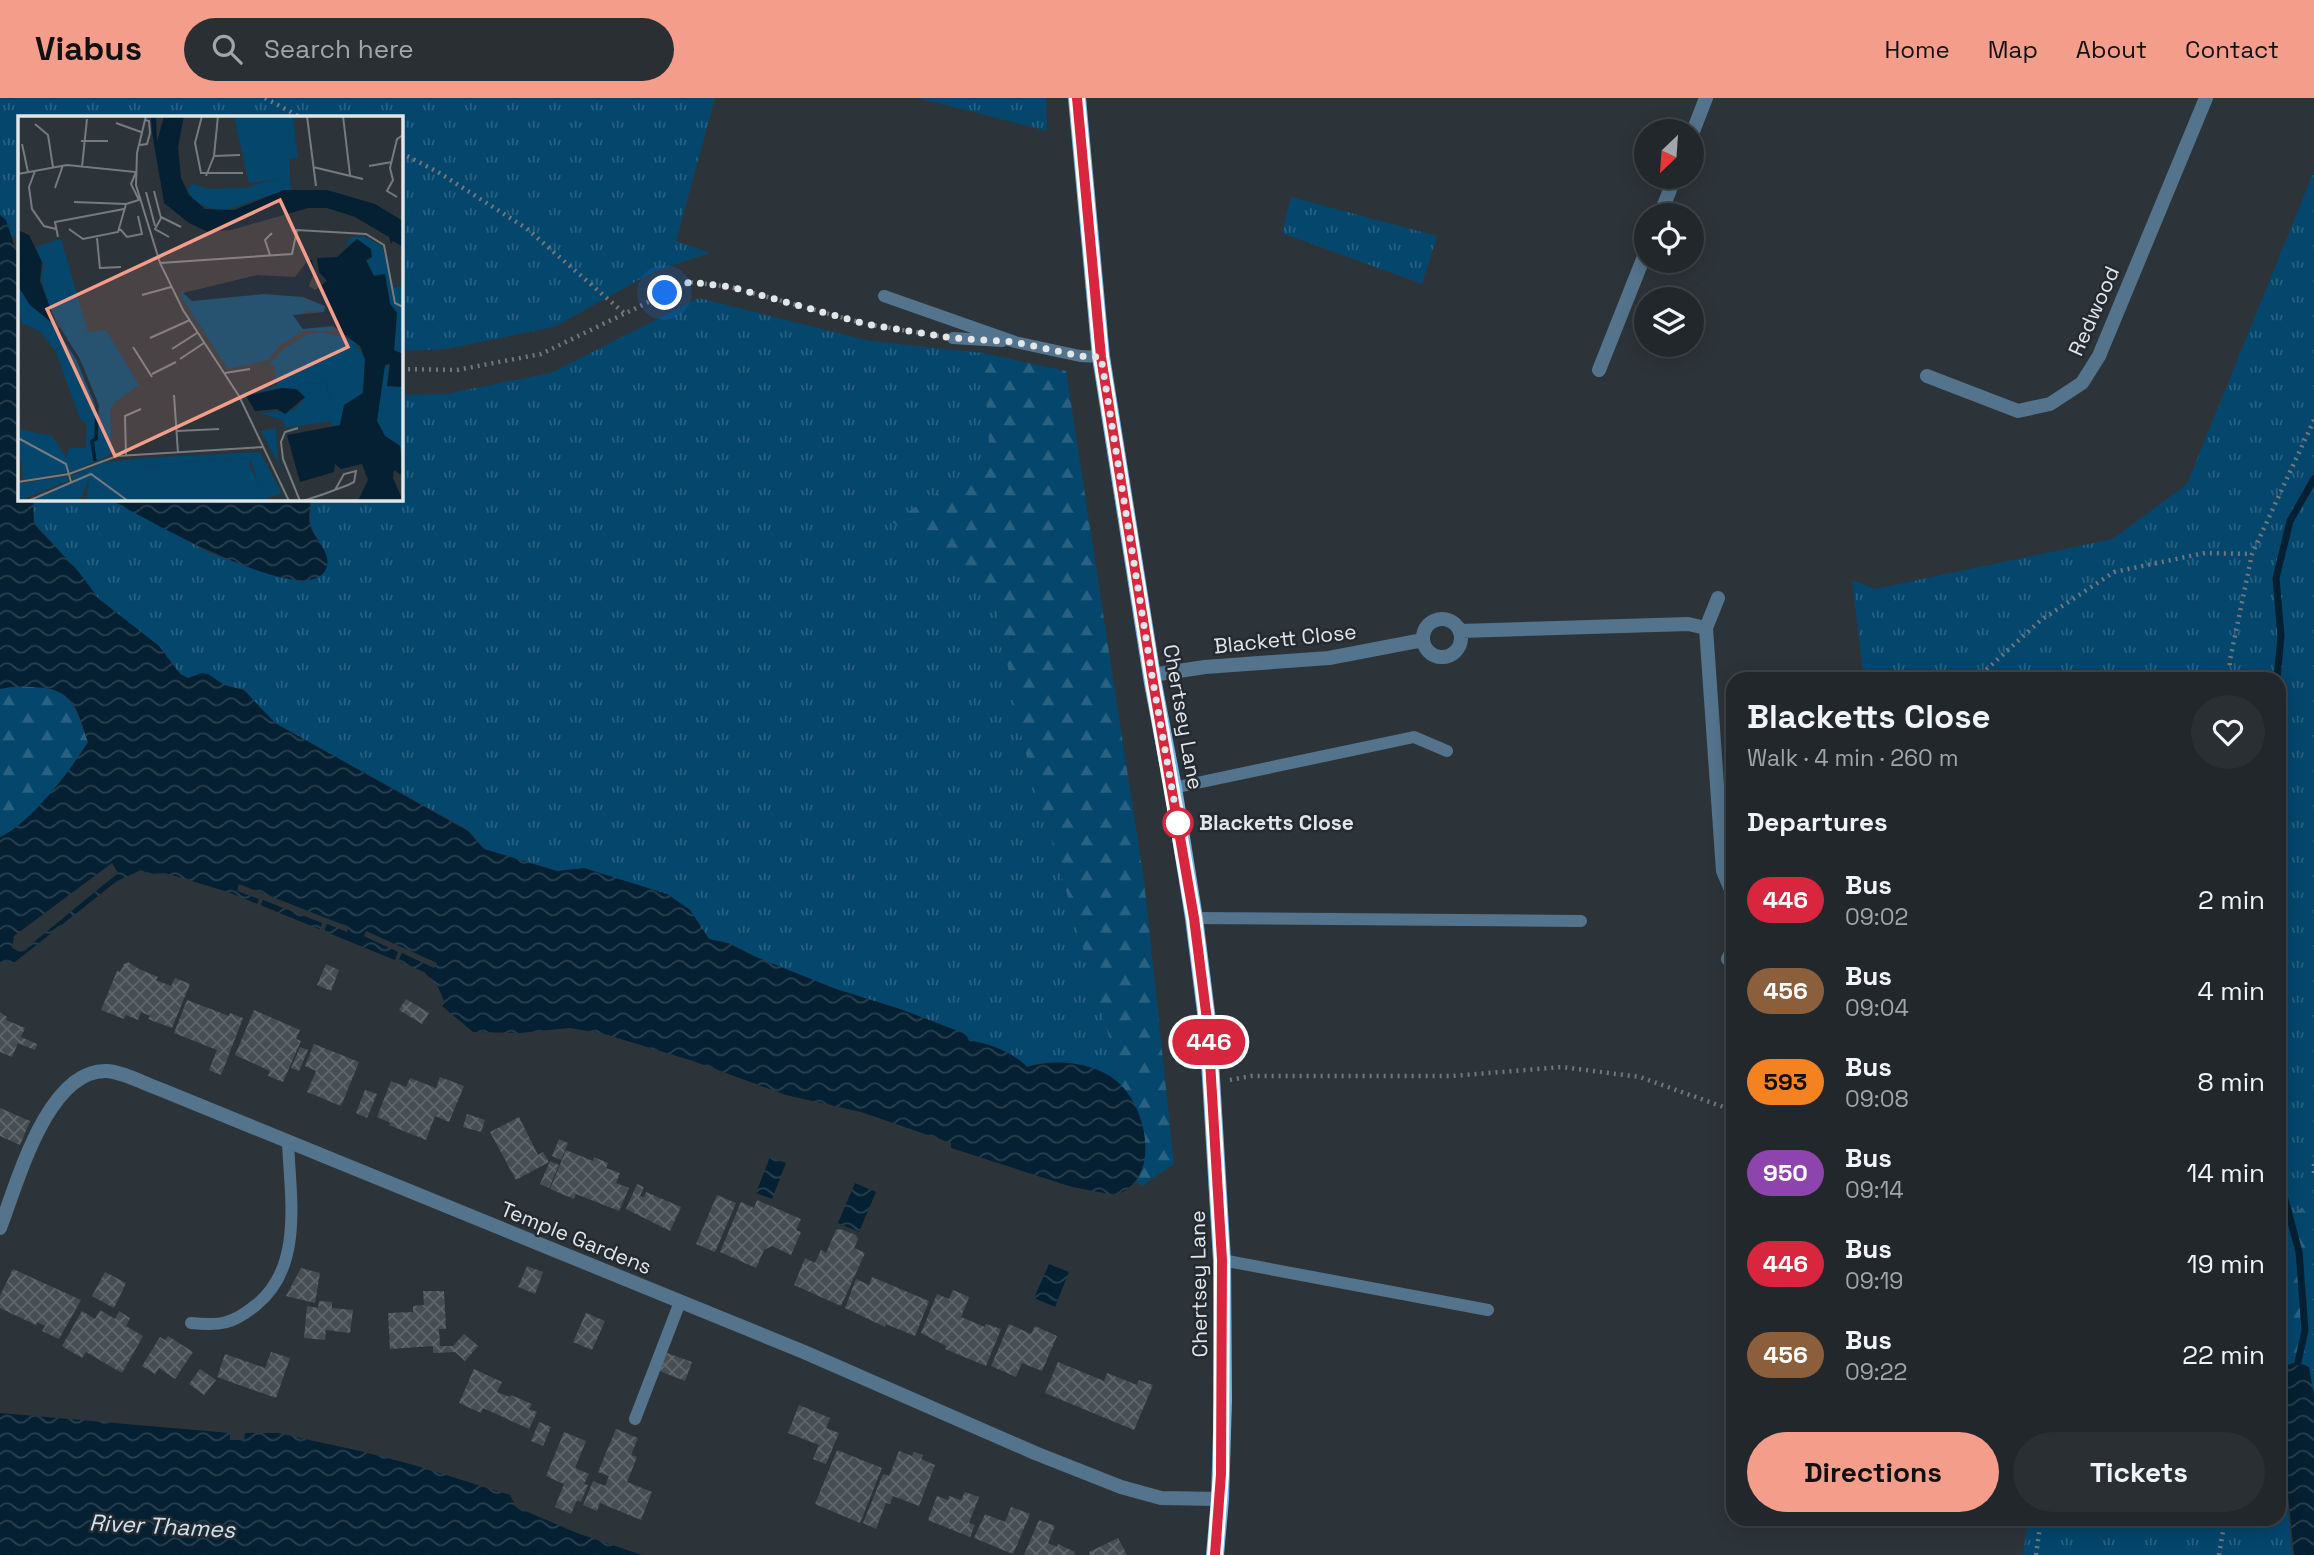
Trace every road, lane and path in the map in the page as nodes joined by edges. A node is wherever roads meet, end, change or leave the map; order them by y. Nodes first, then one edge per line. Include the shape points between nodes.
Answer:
1 (265, 98) edge
2 (1077, 98) edge
3 (1706, 98) edge
4 (2206, 98) edge
5 (298, 116) edge
6 (1698, 119) edge
7 (402, 154) edge
8 (1638, 273) edge
9 (884, 296) dead end
10 (624, 313) junction
11 (953, 338) joint
12 (1015, 342) junction
13 (1101, 357) junction
14 (402, 369) edge
15 (1600, 370) dead end
16 (1927, 376) dead end
17 (2314, 420) edge
18 (2252, 554) junction
19 (1718, 598) dead end
20 (1706, 628) junction
21 (1460, 631) junction
22 (1423, 640) junction
23 (1984, 672) edge
24 (2229, 672) edge
25 (1152, 675) junction
26 (1447, 751) dead end
27 (1173, 788) junction
28 (1726, 878) edge
29 (1194, 918) junction
30 (1581, 921) dead end
31 (1212, 1084) junction
32 (1726, 1108) edge
33 (288, 1142) junction
34 (2314, 1164) edge
35 (2314, 1176) edge
36 (0, 1228) edge
37 (1222, 1260) junction
38 (680, 1302) junction
39 (1488, 1310) dead end
40 (191, 1323) dead end
41 (635, 1419) dead end
42 (1220, 1499) junction
43 (2040, 1526) edge
44 (2224, 1526) edge
45 (1214, 1555) edge
46 (2036, 1555) edge
47 (2219, 1555) edge

1 - 5 path
2 - 13 main road, Chertsey Lane
3 - 6 street
4 - 16 street, Redwood via 2099,356 2082,383 2049,404 2018,411
7 - 10 path via 526,228
8 - 15 street
9 - 12 lane
10 - 11 path via 690,282 731,287 866,324
10 - 14 path via 541,354 457,370
11 - 12 lane
12 - 13 lane
13 - 25 main road, Chertsey Lane
17 - 18 path
18 - 23 path via 2206,553 2114,572 2041,620
18 - 24 path
19 - 20 street
20 - 21 street via 1688,624
20 - 28 street
21 - 22 street via 1440,618 1424,629
21 - 22 street via 1459,648 1446,657 1436,657
22 - 25 street, Blackett Close via 1329,659
25 - 27 main road, Chertsey Lane
26 - 27 lane via 1414,737
27 - 29 main road, Chertsey Lane
29 - 30 lane
29 - 31 main road, Chertsey Lane
31 - 32 path via 1251,1076 1452,1076 1562,1067 1640,1077
31 - 37 main road, Chertsey Lane
33 - 36 street, Temple Gardens via 162,1090 108,1071 92,1072 66,1087 52,1105
33 - 38 street, Temple Gardens
33 - 40 lane via 291,1234 276,1285 240,1318 216,1325
34 - 35 path
37 - 39 lane
37 - 42 main road, Chertsey Lane
38 - 41 lane
38 - 42 street, Temple Gardens via 1121,1488 1161,1498
42 - 45 main road, Chertsey Lane
43 - 46 path
44 - 47 path

